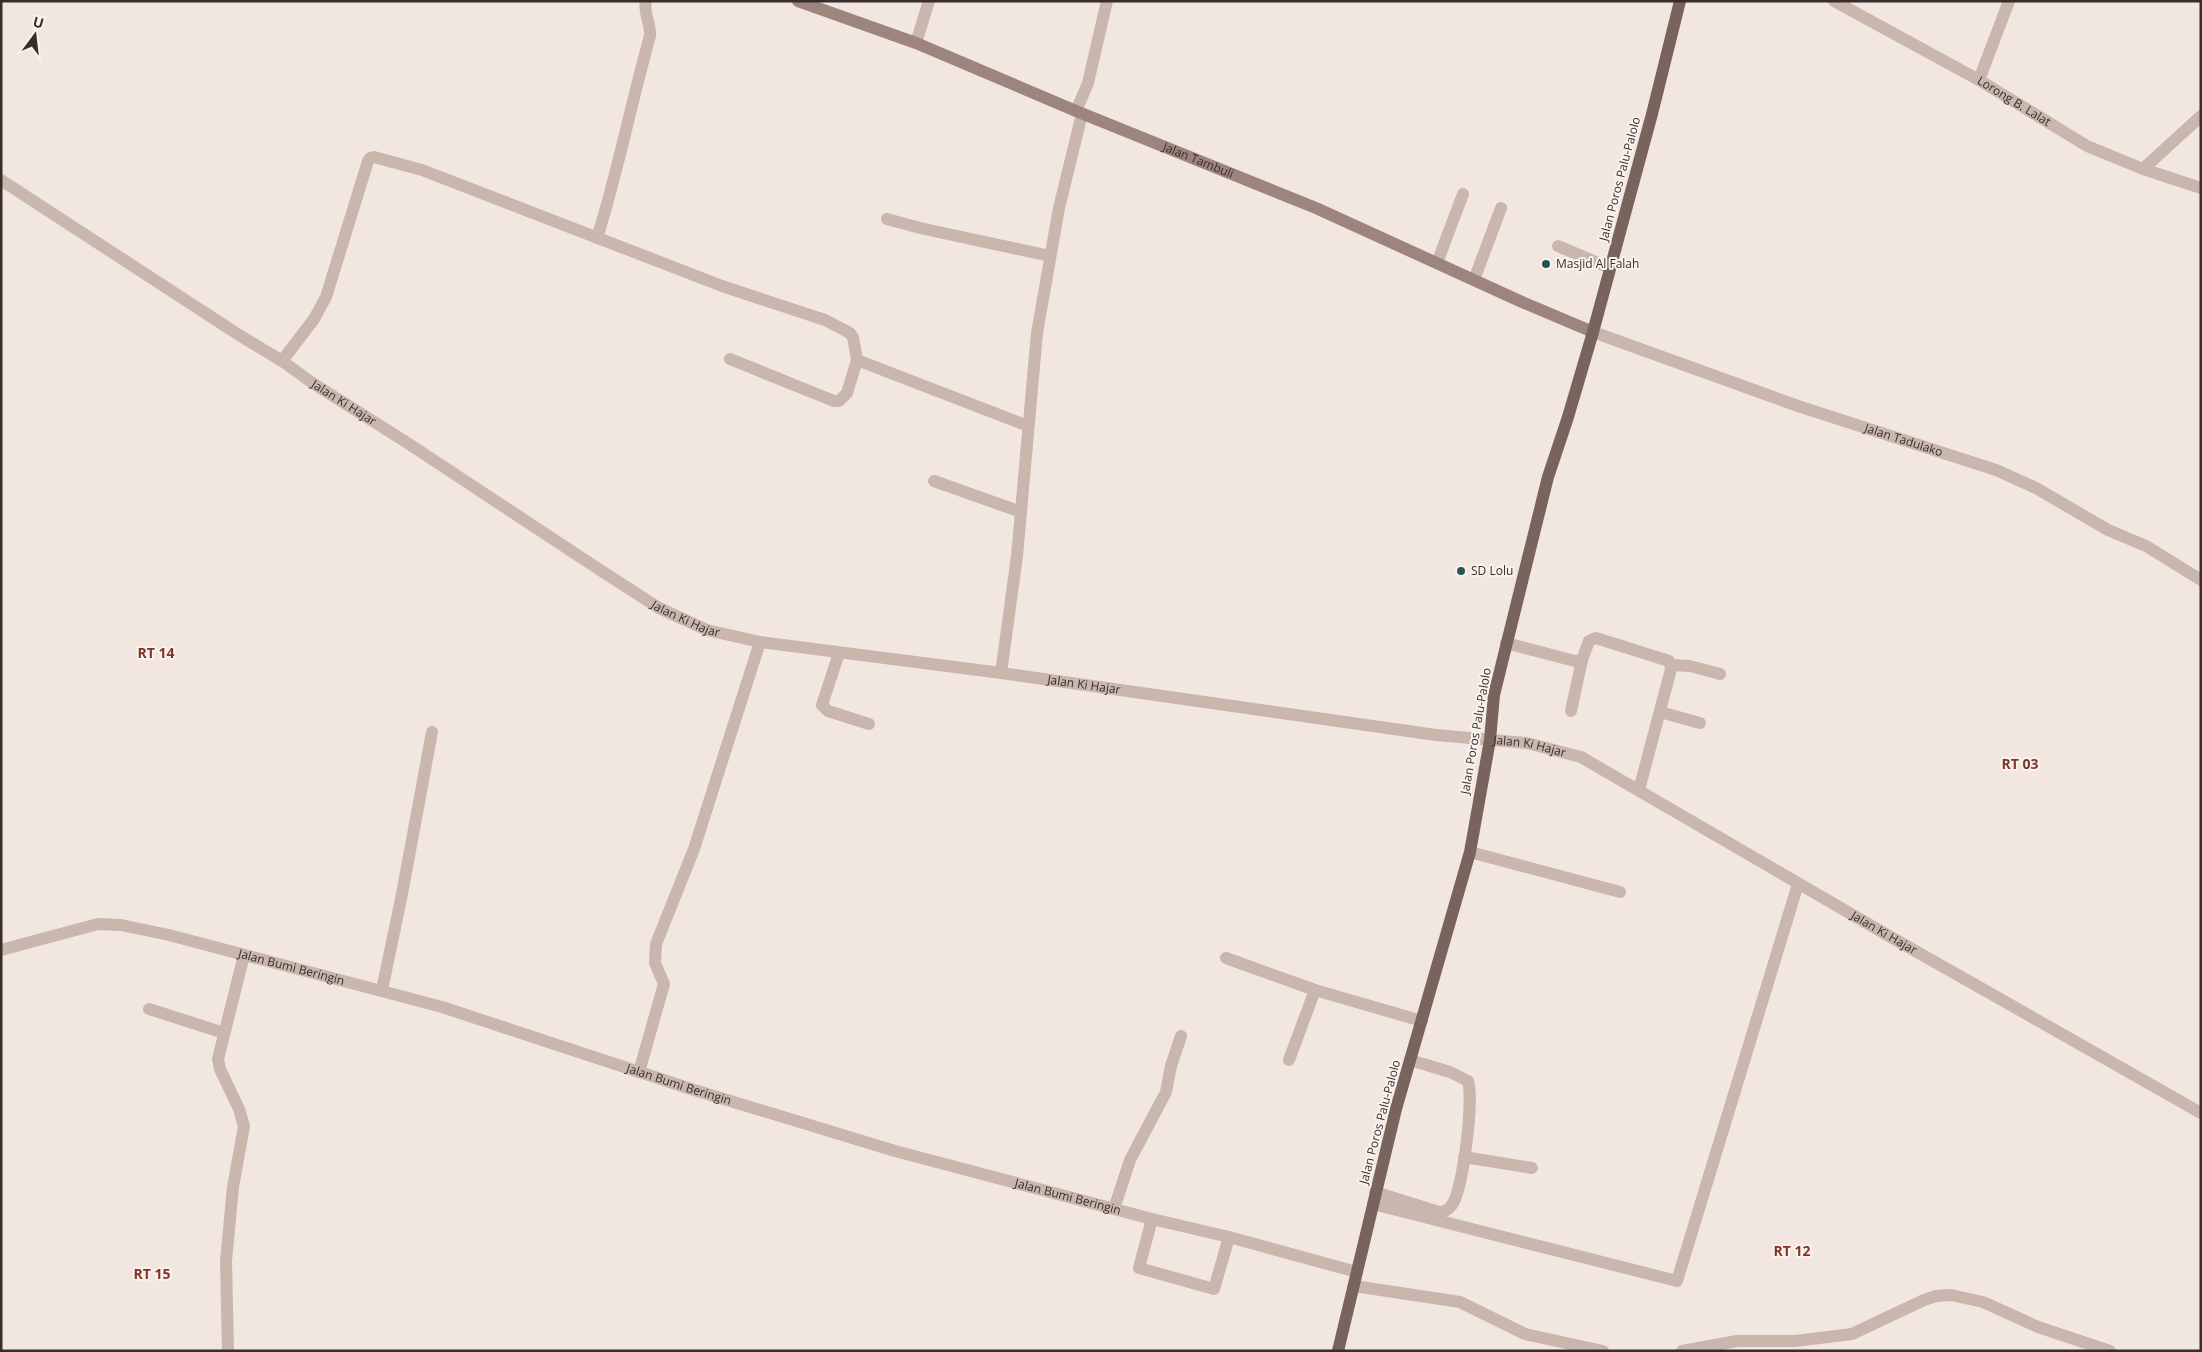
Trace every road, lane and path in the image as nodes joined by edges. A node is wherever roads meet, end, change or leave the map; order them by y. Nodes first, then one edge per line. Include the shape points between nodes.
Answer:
1 (646, 1) edge
2 (798, 1) edge
3 (929, 1) edge
4 (1107, 1) edge
5 (1680, 1) edge
6 (1834, 1) edge
7 (2009, 1) edge
8 (916, 43) junction
9 (1979, 80) junction
10 (1079, 113) junction
11 (2201, 116) edge
12 (2143, 169) junction
13 (1, 180) edge
14 (2201, 188) edge
15 (1463, 194) dead end
16 (1501, 208) dead end
17 (887, 219) dead end
18 (597, 238) junction
19 (1558, 246) dead end
20 (1050, 256) junction
21 (1437, 263) junction
22 (1610, 268) junction
23 (1474, 280) junction
24 (1593, 332) junction
25 (730, 359) dead end
26 (858, 360) junction
27 (282, 361) junction
28 (1028, 426) junction
29 (934, 481) dead end
30 (1021, 512) junction
31 (2201, 580) edge
32 (760, 642) junction
33 (1506, 643) junction
34 (839, 653) junction
35 (1582, 660) junction
36 (1671, 665) junction
37 (1001, 673) junction
38 (1720, 674) dead end
39 (1571, 711) dead end
40 (1660, 712) junction
41 (1700, 723) dead end
42 (869, 724) dead end
43 (432, 732) dead end
44 (1490, 740) junction
45 (1639, 790) junction
46 (1470, 852) junction
47 (1798, 884) junction
48 (1620, 892) dead end
49 (1, 950) edge
50 (244, 954) junction
51 (1226, 958) dead end
52 (382, 990) junction
53 (1315, 990) junction
54 (149, 1009) dead end
55 (1422, 1021) junction
56 (224, 1033) junction
57 (1182, 1036) dead end
58 (1289, 1060) dead end
59 (1410, 1060) junction
60 (639, 1072) junction
61 (2201, 1113) edge
62 (1464, 1157) junction
63 (1532, 1168) dead end
64 (1374, 1198) junction
65 (1114, 1209) junction
66 (1152, 1219) junction
67 (1229, 1237) junction
68 (1357, 1272) junction
69 (1354, 1286) junction
70 (228, 1351) edge
71 (1338, 1351) edge
72 (1603, 1351) edge
73 (1682, 1351) edge
74 (2110, 1351) edge

1 - 18 street via 644,13 650,36
2 - 8 street, Jalan Tambuli
3 - 8 street
4 - 10 street
5 - 22 main road, Jalan Poros Palu-Palolo
6 - 9 street, Lorong B. Lalat
7 - 9 street
8 - 10 street, Jalan Tambuli
9 - 12 street, Lorong B. Lalat via 2087,146
10 - 20 street
10 - 21 street, Jalan Tambuli via 1316,208
11 - 12 street
12 - 14 street, Lorong B. Lalat
13 - 27 street, Jalan Ki Hajar
15 - 21 street
16 - 23 street
17 - 20 street
18 - 26 street via 843,328 853,337
18 - 27 street via 422,170 370,158 326,297 314,319
19 - 22 street
20 - 28 street via 1037,333
21 - 23 street, Jalan Tambuli
22 - 24 main road, Jalan Poros Palu-Palolo
23 - 24 street, Jalan Tambuli
24 - 31 street, Jalan Tadulako via 1798,406 1996,470 2036,488 2108,530 2146,546
24 - 33 main road, Jalan Poros Palu-Palolo via 1548,478
25 - 26 street via 834,402 840,401 847,393
26 - 28 street
27 - 32 street, Jalan Ki Hajar via 659,608 707,630
28 - 30 street
29 - 30 street
30 - 37 street
32 - 34 street, Jalan Ki Hajar
32 - 60 street via 694,849 656,944 655,963 664,984
33 - 35 street
33 - 44 main road, Jalan Poros Palu-Palolo via 1494,695
34 - 37 street, Jalan Ki Hajar
34 - 42 street via 822,705 828,711
35 - 36 street via 1588,643 1594,638 1664,658
35 - 39 street
36 - 38 street
36 - 40 street
37 - 44 street, Jalan Ki Hajar via 1436,736
40 - 41 street
40 - 45 street
43 - 52 street
44 - 45 street, Jalan Ki Hajar via 1537,744 1581,757
44 - 46 main road, Jalan Poros Palu-Palolo
45 - 47 street, Jalan Ki Hajar
46 - 48 street
46 - 55 main road, Jalan Poros Palu-Palolo
47 - 61 street, Jalan Ki Hajar
47 - 64 street via 1677,1281
49 - 50 street, Jalan Bumi Beringin via 69,930 109,923
50 - 52 street, Jalan Bumi Beringin
50 - 56 street
51 - 53 street
52 - 60 street, Jalan Bumi Beringin
53 - 55 street
53 - 58 street
54 - 56 street
55 - 59 main road, Jalan Poros Palu-Palolo
56 - 70 street via 218,1059 220,1069 244,1126 226,1261
57 - 65 street via 1166,1092 1130,1160
59 - 62 street via 1468,1081 1471,1094
59 - 64 main road, Jalan Poros Palu-Palolo
60 - 65 street, Jalan Bumi Beringin via 831,1132
62 - 63 street
62 - 64 street via 1454,1201 1442,1212
64 - 68 main road, Jalan Poros Palu-Palolo
65 - 66 street, Jalan Bumi Beringin
66 - 67 street, Jalan Bumi Beringin
66 - 67 street via 1139,1268 1214,1289
67 - 68 street, Jalan Bumi Beringin
68 - 69 main road, Jalan Poros Palu-Palolo
69 - 71 main road, Jalan Poros Palu-Palolo
69 - 72 street via 1460,1302 1525,1334
73 - 74 street via 1737,1341 1795,1341 1852,1334 1924,1300 1951,1295 1982,1302 2038,1327

